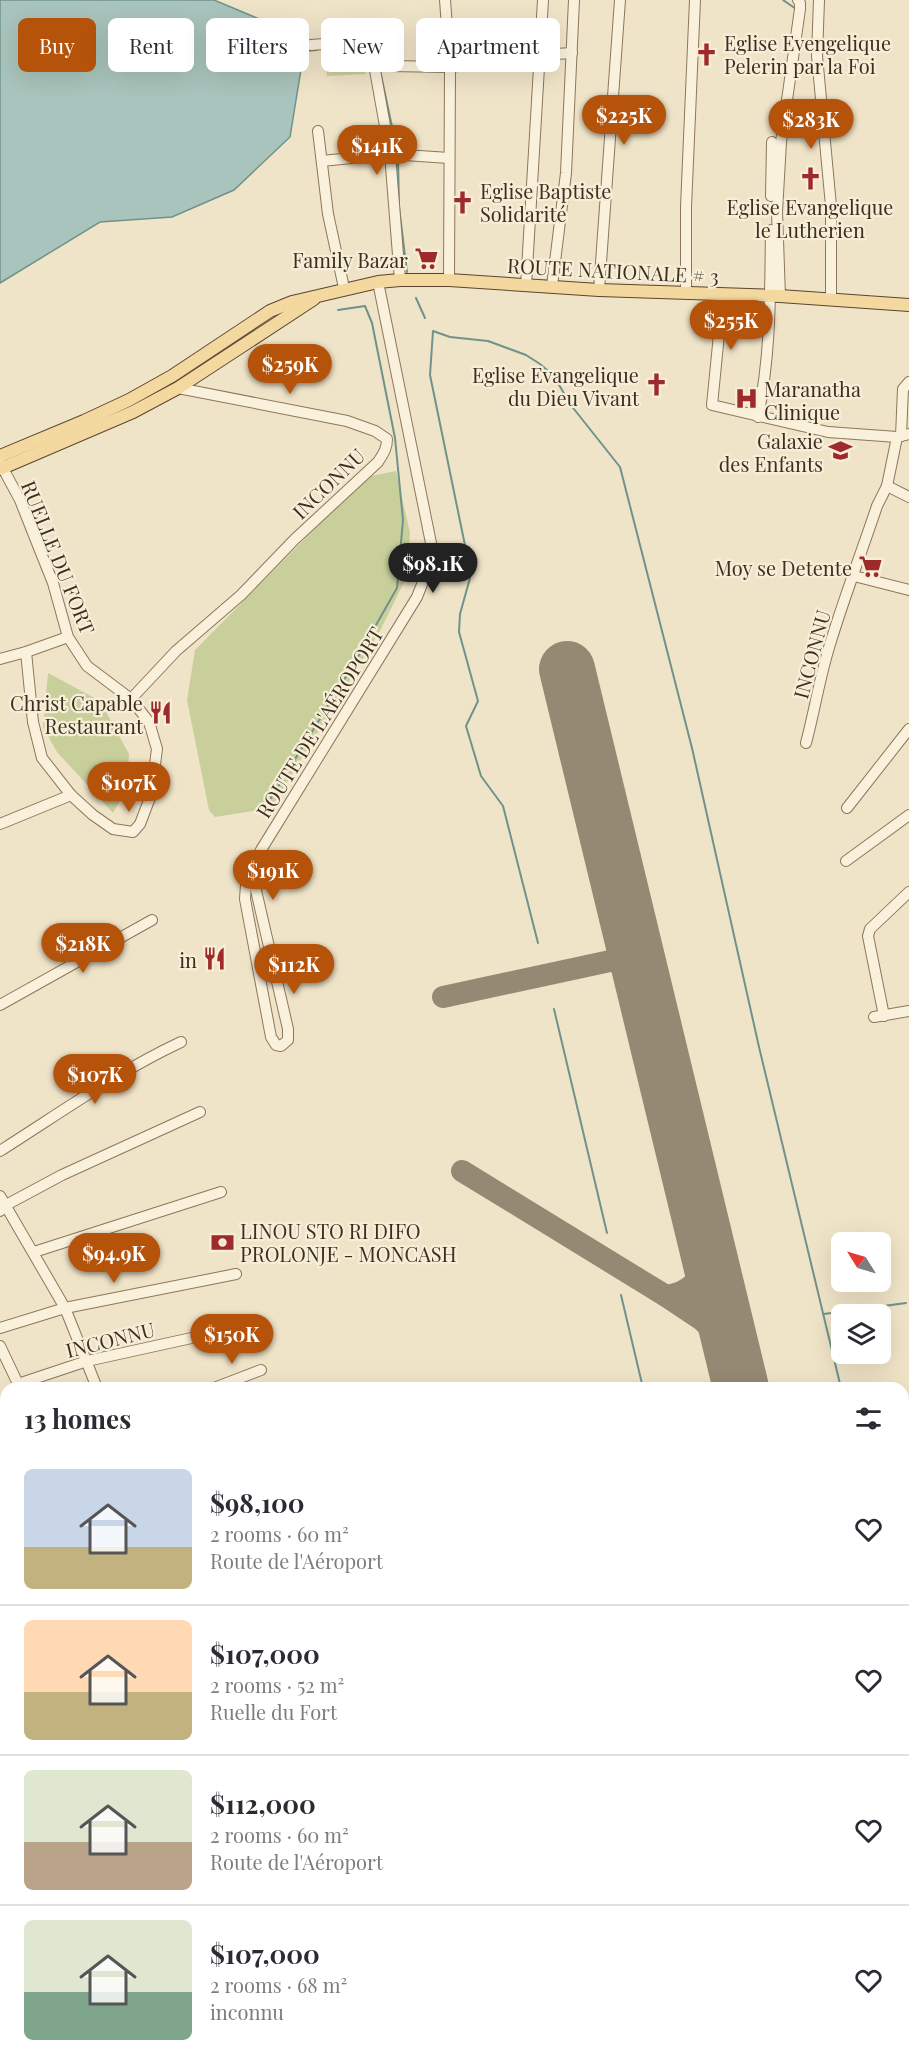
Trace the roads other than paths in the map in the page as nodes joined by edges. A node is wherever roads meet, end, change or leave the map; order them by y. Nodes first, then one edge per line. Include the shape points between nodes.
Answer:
1 (445, 0) edge
2 (543, 0) edge
3 (574, 0) edge
4 (620, 0) edge
5 (695, 0) edge
6 (798, 0) edge
7 (819, 0) edge
8 (446, 18) edge
9 (542, 18) edge
10 (310, 45) dead end
11 (572, 53) junction
12 (560, 54) edge
13 (416, 66) edge
14 (375, 72) edge
15 (450, 72) edge
16 (538, 72) edge
17 (318, 131) dead end
18 (772, 142) dead end
19 (395, 155) junction
20 (449, 158) junction
21 (322, 161) junction
22 (400, 280) junction
23 (449, 280) junction
24 (378, 282) junction
25 (526, 286) junction
26 (552, 286) junction
27 (344, 288) junction
28 (599, 290) junction
29 (686, 292) junction
30 (723, 294) junction
31 (775, 296) junction
32 (317, 297) junction
33 (831, 300) junction
34 (909, 305) edge
35 (909, 382) edge
36 (178, 388) junction
37 (758, 417) junction
38 (902, 436) edge
39 (1, 464) edge
40 (887, 486) junction
41 (909, 497) edge
42 (854, 576) junction
43 (909, 590) edge
44 (68, 637) junction
45 (26, 652) junction
46 (0, 659) edge
47 (131, 699) junction
48 (909, 729) edge
49 (806, 743) dead end
50 (71, 795) junction
51 (847, 808) dead end
52 (909, 815) edge
53 (0, 824) edge
54 (846, 861) dead end
55 (255, 865) junction
56 (909, 892) edge
57 (152, 920) dead end
58 (0, 1005) edge
59 (909, 1011) edge
60 (181, 1042) dead end
61 (200, 1112) dead end
62 (0, 1150) edge
63 (220, 1192) dead end
64 (2, 1204) edge
65 (34, 1252) junction
66 (236, 1274) dead end
67 (65, 1308) junction
68 (246, 1326) dead end
69 (0, 1328) edge
70 (0, 1346) edge
71 (87, 1361) junction
72 (261, 1370) dead end
73 (17, 1382) edge
74 (30, 1382) edge
75 (95, 1382) edge
76 (230, 1382) edge

1 - 8 street
2 - 9 street
3 - 11 street
4 - 28 street
5 - 29 street
6 - 31 street via 779,177
7 - 33 street via 817,56 831,206
10 - 13 street via 350,42 371,48 388,66
11 - 12 street
11 - 26 street via 566,173
14 - 19 street
15 - 20 street
16 - 25 street
17 - 21 street
18 - 31 street
19 - 20 street
19 - 21 street
19 - 22 street
20 - 23 street
21 - 27 street via 328,214
22 - 23 main road, ROUTE NATIONALE # 3
22 - 24 main road, ROUTE NATIONALE # 3
23 - 25 main road, ROUTE NATIONALE # 3
24 - 27 main road, ROUTE NATIONALE # 3
24 - 55 street, ROUTE DE L'AÉROPORT via 431,543 428,569 417,597
25 - 26 main road, ROUTE NATIONALE # 3
26 - 28 main road, ROUTE NATIONALE # 3
27 - 32 main road, ROUTE NATIONALE # 3
28 - 29 main road, ROUTE NATIONALE # 3
29 - 30 main road, ROUTE NATIONALE # 3
30 - 31 main road, ROUTE NATIONALE # 3
30 - 37 street via 712,405
31 - 33 main road, ROUTE NATIONALE # 3
31 - 37 street
32 - 36 main road, ROUTE NATIONALE # 3
32 - 39 main road, ROUTE NATIONALE # 3 via 270,311 172,376
33 - 34 main road, ROUTE NATIONALE # 3
35 - 38 street via 903,389
36 - 39 main road, ROUTE NATIONALE # 3 via 133,412
36 - 47 street, INCONNU via 347,422 375,431 387,439 387,445 378,462 241,595 176,651
37 - 38 street via 828,432
38 - 40 street, INCONNU
39 - 44 street, RUELLE DU FORT via 38,543
40 - 41 street
40 - 42 street, INCONNU
42 - 43 street
42 - 49 street, INCONNU via 818,685
44 - 45 street
44 - 47 street, RUELLE DU FORT via 87,666
45 - 46 street
45 - 50 street, RUELLE DU FORT via 33,722 42,758
47 - 50 street, RUELLE DU FORT via 149,722 157,748 151,795 140,824 133,832 113,829
48 - 51 street
50 - 53 street
52 - 54 street
55 - 55 street, ROUTE DE L'AÉROPORT via 245,899 271,1037 281,1046 288,1040 288,1029 255,886
56 - 59 street via 870,929 868,936 879,1016
57 - 58 street
60 - 62 street via 110,1079
61 - 64 street
63 - 65 street
64 - 65 street
65 - 67 street
66 - 67 street, INCONNU
67 - 69 street, INCONNU
67 - 71 street
68 - 71 street, INCONNU
70 - 73 street, INCONNU
71 - 74 street, INCONNU
71 - 75 street
72 - 76 street

